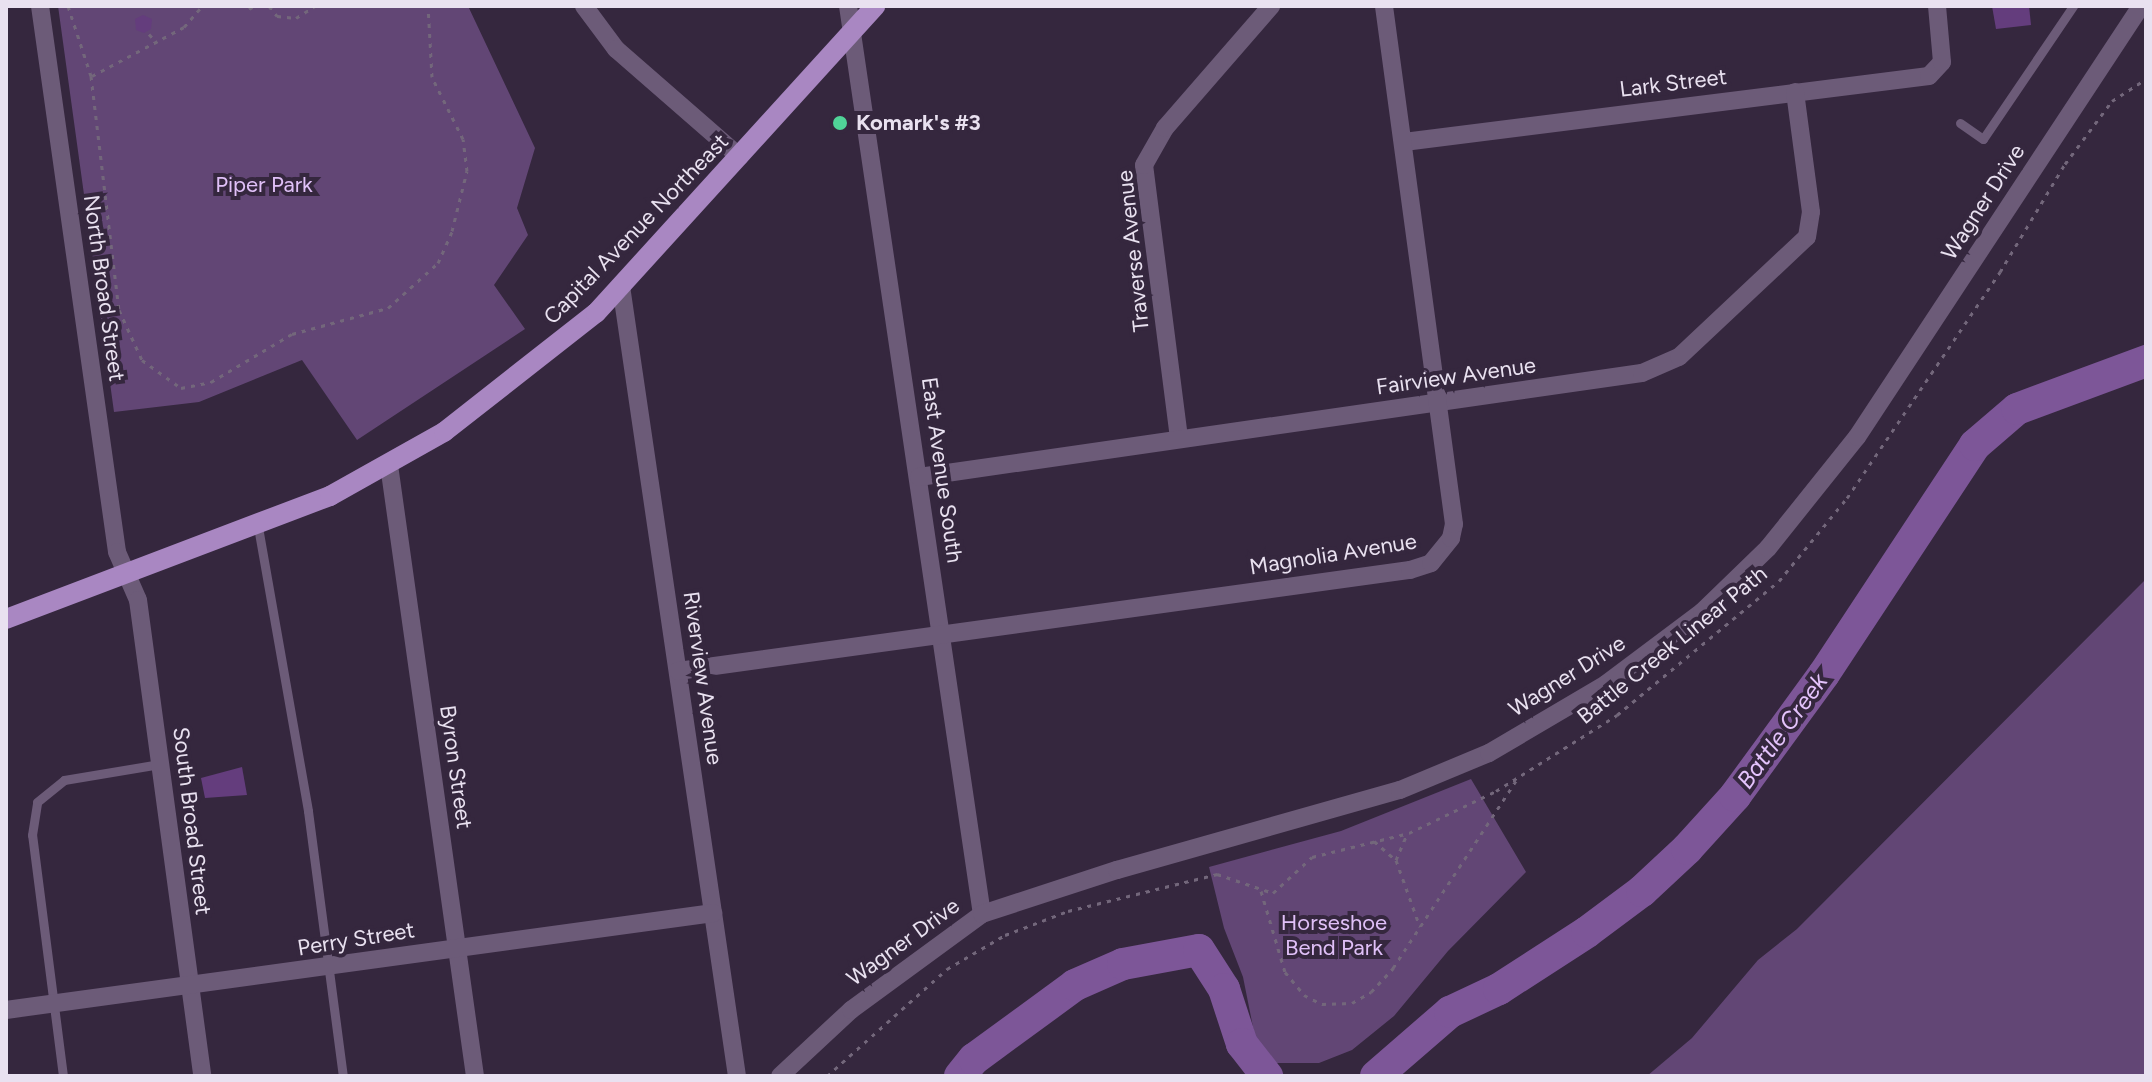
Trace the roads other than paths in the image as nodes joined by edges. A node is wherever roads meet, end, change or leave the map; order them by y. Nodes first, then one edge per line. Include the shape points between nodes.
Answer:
1 (40, 6) edge
2 (584, 6) edge
3 (848, 6) edge
4 (875, 6) edge
5 (1271, 6) edge
6 (1384, 6) edge
7 (1937, 6) edge
8 (2073, 6) edge
9 (2141, 6) edge
10 (852, 32) junction
11 (1795, 92) junction
12 (1960, 123) dead end
13 (1404, 142) junction
14 (740, 157) junction
15 (621, 286) junction
16 (1437, 403) junction
17 (1179, 438) junction
18 (389, 465) junction
19 (919, 477) junction
20 (258, 527) junction
21 (127, 574) junction
22 (6, 619) edge
23 (940, 632) junction
24 (678, 671) junction
25 (160, 764) junction
26 (713, 913) junction
27 (982, 914) junction
28 (456, 948) junction
29 (327, 968) junction
30 (189, 987) junction
31 (53, 1004) junction
32 (6, 1010) edge
33 (63, 1076) edge
34 (202, 1076) edge
35 (343, 1076) edge
36 (475, 1076) edge
37 (737, 1076) edge
38 (780, 1076) edge

1 - 21 street, North Broad Street via 117,552
2 - 14 street via 616,49
3 - 10 street, East Avenue South
4 - 10 main road, Capital Avenue Northeast
5 - 17 street, Traverse Avenue via 1165,128 1144,165
6 - 13 street, Magnolia Avenue
7 - 11 street, Lark Street via 1942,62 1929,76
8 - 12 lane via 1983,139
9 - 27 street, Wagner Drive via 1857,437 1768,548 1702,612 1606,684 1489,753 1400,790
10 - 14 main road, Capital Avenue Northeast
10 - 19 street, East Avenue South
11 - 13 street, Lark Street
11 - 16 street, Fairview Avenue via 1811,212 1807,237 1679,357 1642,373
13 - 16 street, Magnolia Avenue
14 - 15 main road, Capital Avenue Northeast
15 - 18 main road, Capital Avenue Northeast via 511,384
15 - 24 street, Riverview Avenue
16 - 17 street, Fairview Avenue
16 - 23 street, Magnolia Avenue via 1454,524 1451,538 1431,563 1410,570
17 - 19 street, Fairview Avenue
18 - 20 main road, Capital Avenue Northeast
18 - 28 street, Byron Street
19 - 23 street, East Avenue South
20 - 21 main road, Capital Avenue Northeast
20 - 29 lane via 308,811
21 - 22 main road, Capital Avenue Northeast
21 - 25 street, South Broad Street via 138,600
23 - 24 street, Magnolia Avenue
23 - 27 street, East Avenue South
24 - 26 street, Riverview Avenue
25 - 30 street, South Broad Street
25 - 31 lane via 64,780 37,802 32,835
26 - 28 street, Perry Street
26 - 37 street, Riverview Avenue
27 - 38 street, Wagner Drive via 851,1010
28 - 29 street, Perry Street
28 - 36 street, Byron Street
29 - 30 street, Perry Street
29 - 35 lane
30 - 31 street, Perry Street
30 - 34 street, South Broad Street
31 - 32 street, Perry Street
31 - 33 lane

